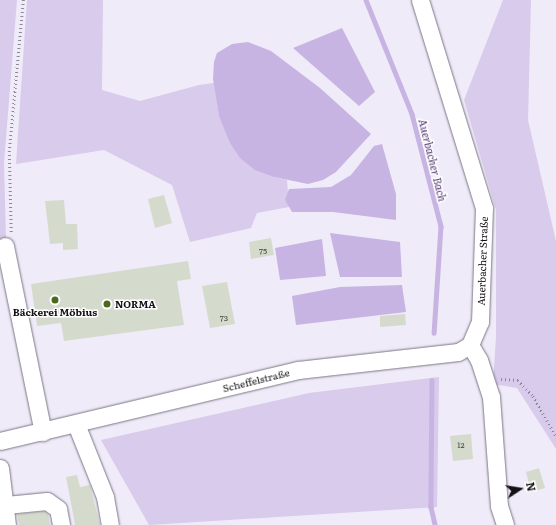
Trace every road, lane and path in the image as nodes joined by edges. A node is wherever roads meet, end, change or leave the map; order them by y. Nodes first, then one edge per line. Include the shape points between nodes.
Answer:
1 (23, 0) edge
2 (420, 0) edge
3 (6, 246) joint
4 (470, 345) junction
5 (486, 377) junction
6 (76, 424) junction
7 (43, 432) junction
8 (556, 436) edge
9 (0, 441) edge
10 (0, 468) edge
11 (6, 505) junction
12 (7, 525) edge
13 (61, 525) edge
14 (110, 525) edge
15 (504, 525) edge

1 - 3 path via 9,152 11,240
2 - 4 street, Auerbacher Straße via 484,208 480,322
3 - 7 street
4 - 5 street
4 - 6 street, Scheffelstraße via 458,352 298,370
5 - 8 path via 518,380 534,396
5 - 15 street via 493,417 499,506
6 - 7 street, Scheffelstraße
6 - 14 street via 105,497
7 - 9 street, Scheffelstraße
10 - 11 street
11 - 12 street
11 - 13 street via 47,501 58,509

